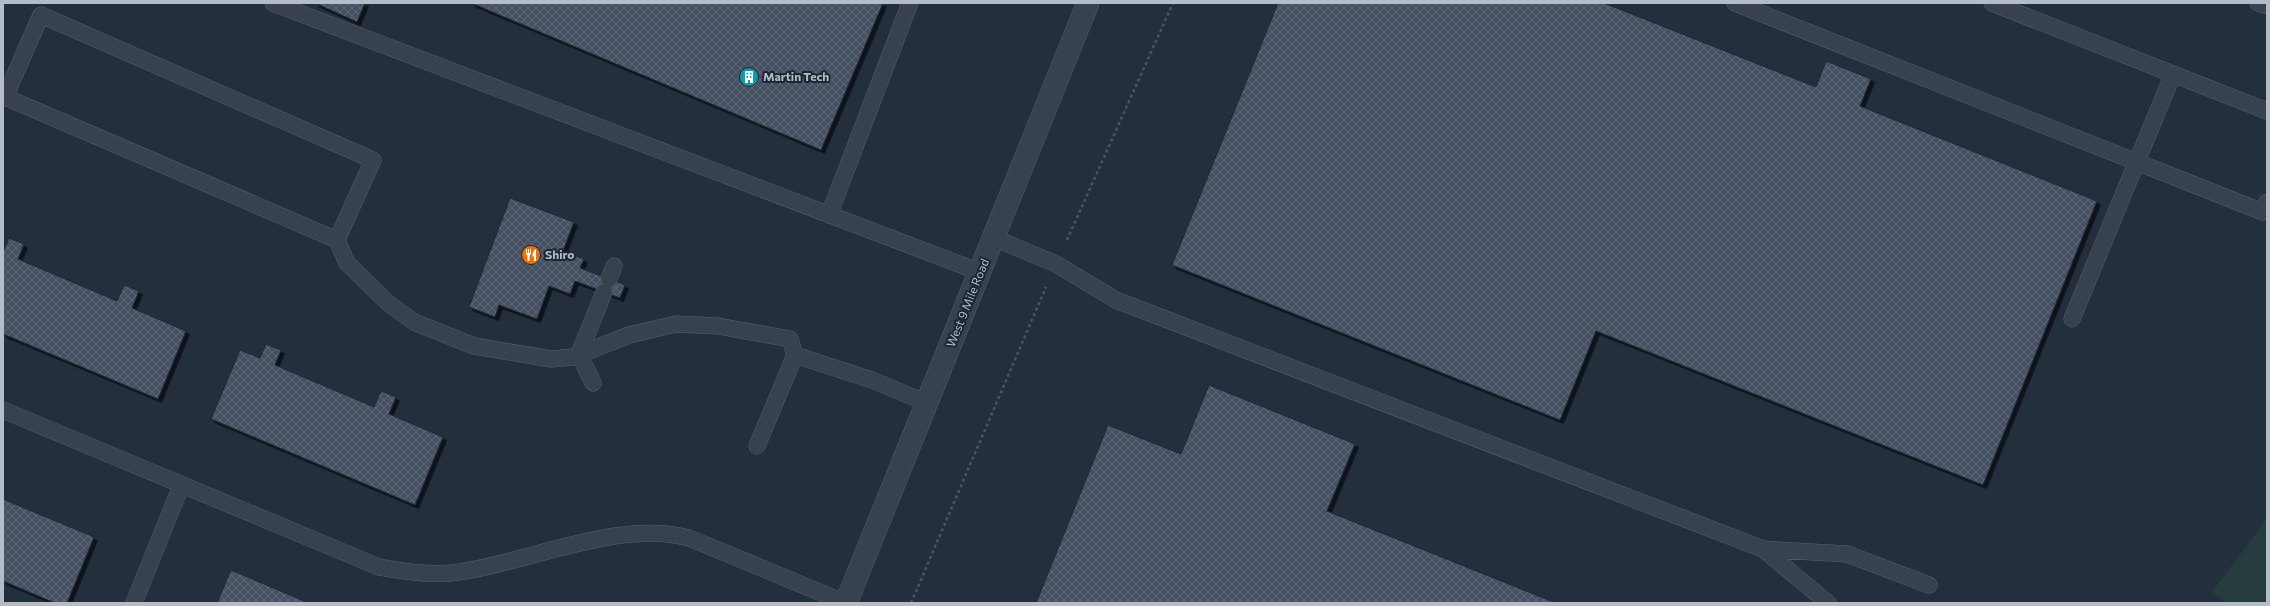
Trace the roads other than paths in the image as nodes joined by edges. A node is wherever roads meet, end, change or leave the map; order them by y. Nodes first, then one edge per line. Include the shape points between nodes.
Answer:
1 (273, 3) edge
2 (910, 3) edge
3 (1088, 3) edge
4 (1735, 3) edge
5 (1992, 3) edge
6 (2258, 3) edge
7 (2267, 6) edge
8 (2173, 74) junction
9 (2267, 111) edge
10 (2137, 162) junction
11 (2267, 202) edge
12 (829, 215) junction
13 (994, 238) junction
14 (337, 240) junction
15 (980, 272) junction
16 (609, 279) dead end
17 (2072, 319) dead end
18 (579, 354) junction
19 (795, 355) junction
20 (593, 382) dead end
21 (927, 403) junction
22 (3, 410) edge
23 (757, 446) dead end
24 (181, 486) junction
25 (1763, 550) junction
26 (1929, 585) dead end
27 (134, 603) edge
28 (846, 603) edge
29 (1828, 603) edge

1 - 12 lane
2 - 12 lane
3 - 13 street, West 9 Mile Road
4 - 10 lane
5 - 8 lane
6 - 7 lane
8 - 9 lane
8 - 10 lane
10 - 11 lane via 2263,212
10 - 17 lane
12 - 15 lane
13 - 15 street, West 9 Mile Road
13 - 25 lane via 1056,264 1116,300
14 - 14 lane via 373,160 41,15 5,97
14 - 18 lane via 346,263 388,303 414,322 474,346 506,353 551,359
15 - 21 street, West 9 Mile Road
16 - 18 lane
18 - 19 lane via 629,335 676,324 718,326 790,339
18 - 20 lane
19 - 21 lane via 872,380
19 - 23 lane
21 - 28 street, West 9 Mile Road
22 - 24 lane
24 - 27 lane
24 - 28 lane via 378,567 428,574 452,572 592,541 653,532 674,533
25 - 26 lane via 1847,554
25 - 29 lane

